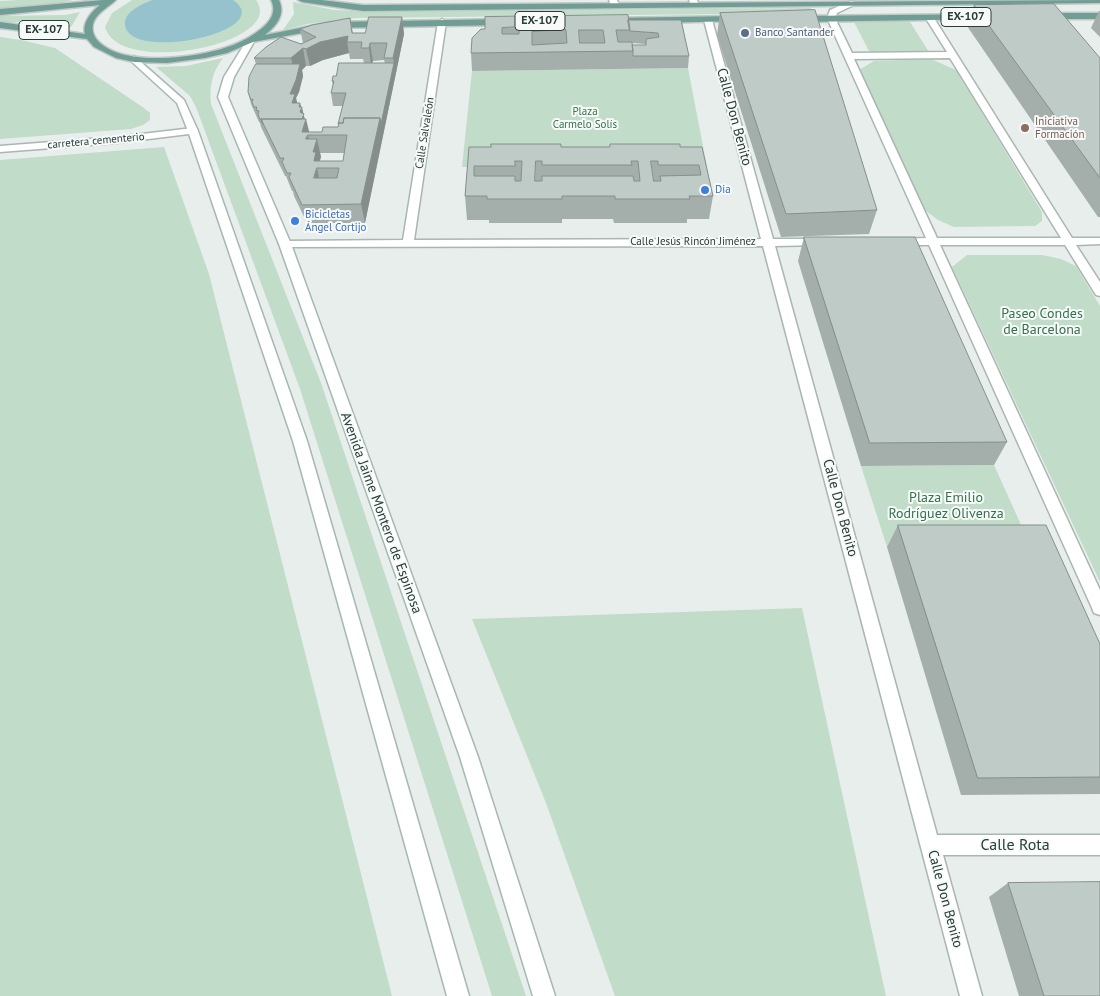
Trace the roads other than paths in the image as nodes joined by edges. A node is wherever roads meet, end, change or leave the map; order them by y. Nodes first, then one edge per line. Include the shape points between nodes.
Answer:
1 (275, 0) edge
2 (302, 0) edge
3 (111, 1) edge
4 (1100, 1) edge
5 (694, 2) edge
6 (1035, 2) junction
7 (614, 3) edge
8 (630, 3) edge
9 (854, 3) junction
10 (440, 4) edge
11 (0, 12) edge
12 (1037, 16) edge
13 (1100, 16) edge
14 (998, 17) edge
15 (831, 18) junction
16 (929, 18) junction
17 (744, 19) edge
18 (788, 19) edge
19 (708, 20) junction
20 (1059, 20) junction
21 (600, 21) edge
22 (442, 22) junction
23 (511, 22) edge
24 (0, 25) edge
25 (88, 37) junction
26 (251, 40) junction
27 (952, 55) junction
28 (848, 56) junction
29 (134, 59) junction
30 (193, 131) junction
31 (0, 149) edge
32 (1068, 241) junction
33 (1100, 241) edge
34 (769, 242) junction
35 (832, 242) edge
36 (886, 242) edge
37 (933, 242) junction
38 (285, 244) junction
39 (408, 244) junction
40 (1100, 292) edge
41 (1100, 608) edge
42 (930, 845) junction
43 (1100, 845) edge
44 (458, 996) edge
45 (544, 996) edge
46 (971, 996) edge

1 - 26 main road, EX-107 via 278,10 273,23
2 - 10 main road, EX-107 via 363,8
3 - 11 main road, EX-107
3 - 25 main road, EX-107 via 91,17
4 - 6 main road, EX-107
5 - 8 main road, EX-107
5 - 9 main road, EX-107
6 - 9 main road, EX-107
6 - 20 main road
7 - 8 main road, EX-107
7 - 10 main road, EX-107
9 - 15 street via 833,12
12 - 20 main road
13 - 20 main road
14 - 16 main road, EX-107
15 - 16 main road, EX-107
15 - 18 main road, EX-107
15 - 28 street
16 - 27 street
17 - 19 main road
19 - 21 main road
19 - 34 street, Calle Don Benito
22 - 23 main road, EX-107
22 - 26 main road, EX-107 via 330,25
22 - 39 street, Calle Salvaleón
24 - 25 main road, EX-107
25 - 29 main road, EX-107 via 109,53
26 - 29 main road, EX-107 via 200,56
26 - 38 street, Avenida Jaime Montero de Espinosa via 229,77 222,98
27 - 28 street
27 - 32 street
28 - 37 street
29 - 30 street via 181,102
30 - 31 street, carretera cementerio
30 - 44 street via 300,441
32 - 33 street
32 - 37 street
32 - 40 street
34 - 35 street, Calle Jesús Rincón Jiménez
34 - 39 street, Calle Jesús Rincón Jiménez
34 - 42 street, Calle Don Benito
36 - 37 street
37 - 41 street
38 - 39 street, Calle Jesús Rincón Jiménez
38 - 45 street, Avenida Jaime Montero de Espinosa via 468,757
42 - 43 street, Calle Rota
42 - 46 street, Calle Don Benito

